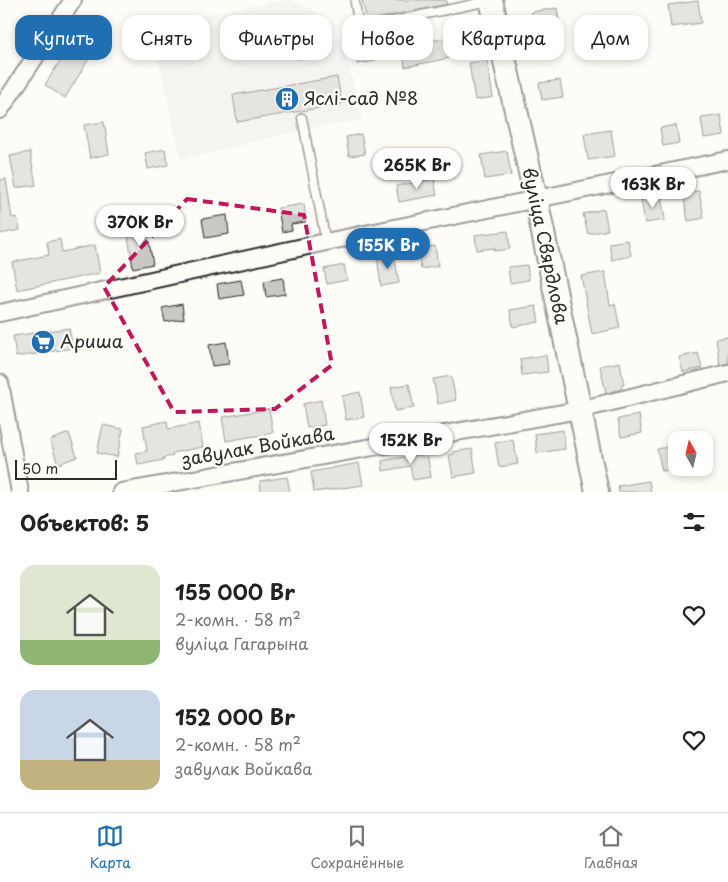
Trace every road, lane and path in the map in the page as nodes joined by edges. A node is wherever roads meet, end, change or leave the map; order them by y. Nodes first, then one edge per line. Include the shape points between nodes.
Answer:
1 (73, 0) edge
2 (491, 1) edge
3 (355, 3) dead end
4 (0, 110) edge
5 (302, 118) dead end
6 (728, 160) edge
7 (536, 198) junction
8 (326, 242) junction
9 (0, 313) edge
10 (728, 373) edge
11 (0, 383) edge
12 (579, 410) junction
13 (20, 492) edge
14 (121, 492) edge
15 (597, 492) edge

1 - 4 street
2 - 3 lane via 359,28
2 - 7 main road, вуліца Свярдлова
5 - 8 lane
6 - 7 street
7 - 8 street
7 - 12 main road, вуліца Свярдлова
8 - 9 street
10 - 12 street, завулак Войкава
11 - 13 street
12 - 14 street, завулак Войкава
12 - 15 main road, вуліца Свярдлова

